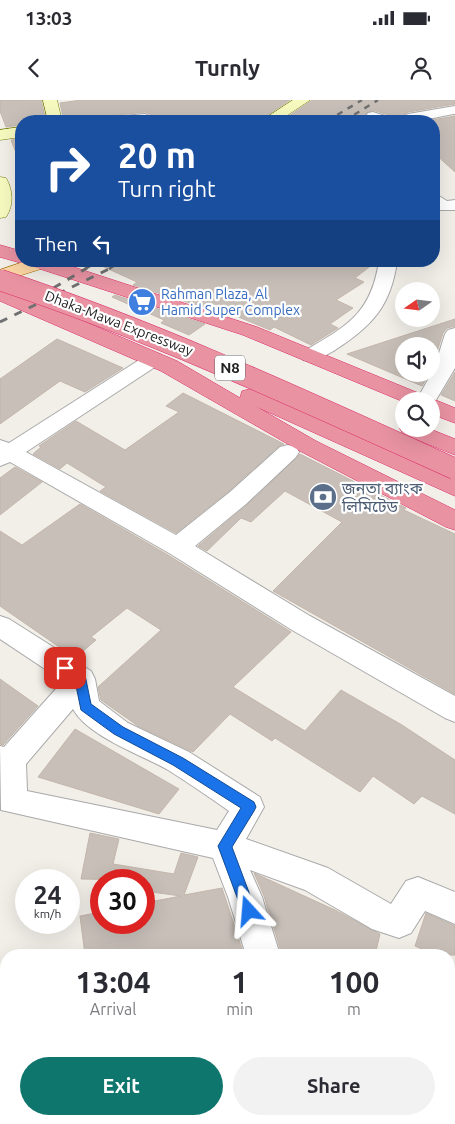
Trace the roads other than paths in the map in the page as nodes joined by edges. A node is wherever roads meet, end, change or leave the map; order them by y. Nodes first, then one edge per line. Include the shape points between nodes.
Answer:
1 (50, 100) edge
2 (303, 100) edge
3 (451, 107) edge
4 (54, 115) edge
5 (279, 115) edge
6 (420, 115) edge
7 (15, 133) edge
8 (0, 135) edge
9 (0, 182) edge
10 (440, 204) edge
11 (455, 205) edge
12 (0, 213) edge
13 (0, 251) edge
14 (15, 255) edge
15 (0, 264) edge
16 (25, 267) edge
17 (57, 267) edge
18 (387, 267) edge
19 (0, 276) edge
20 (0, 280) edge
21 (0, 294) edge
22 (201, 316) junction
23 (455, 334) edge
24 (310, 356) junction
25 (162, 363) junction
26 (398, 392) edge
27 (433, 392) edge
28 (395, 404) edge
29 (440, 410) edge
30 (455, 416) edge
31 (395, 421) edge
32 (440, 424) edge
33 (455, 430) edge
34 (430, 437) edge
35 (455, 448) edge
36 (3, 452) edge
37 (288, 452) dead end
38 (455, 469) edge
39 (455, 488) edge
40 (455, 521) edge
41 (178, 547) junction
42 (0, 626) edge
43 (81, 679) junction
44 (455, 710) edge
45 (6, 759) edge
46 (224, 846) junction
47 (455, 908) edge
48 (260, 949) edge

1 - 4 street
2 - 5 street
3 - 6 street
7 - 8 street
9 - 12 street via 4,199
10 - 11 street
13 - 14 highway
15 - 31 highway, Dhaka-Mawa Expressway / N8 via 174,325
16 - 19 main road
17 - 22 highway
18 - 24 street via 370,316
20 - 38 highway, Dhaka-Mawa Expressway / N8, bridge via 53,296 160,337
21 - 25 highway, N8
22 - 24 highway via 250,331
22 - 28 highway
23 - 27 street via 450,355
24 - 26 highway
25 - 36 street
25 - 39 highway via 192,372 318,425
25 - 40 highway, N8 via 308,446
29 - 30 highway
32 - 33 highway
34 - 35 highway
36 - 41 street
37 - 41 street
41 - 44 street via 301,623
42 - 43 street
43 - 45 street
43 - 46 street via 86,707 118,731 178,762 249,807
45 - 46 street via 12,801
46 - 47 street via 316,879 384,918 399,922 418,892
46 - 48 street via 245,897

